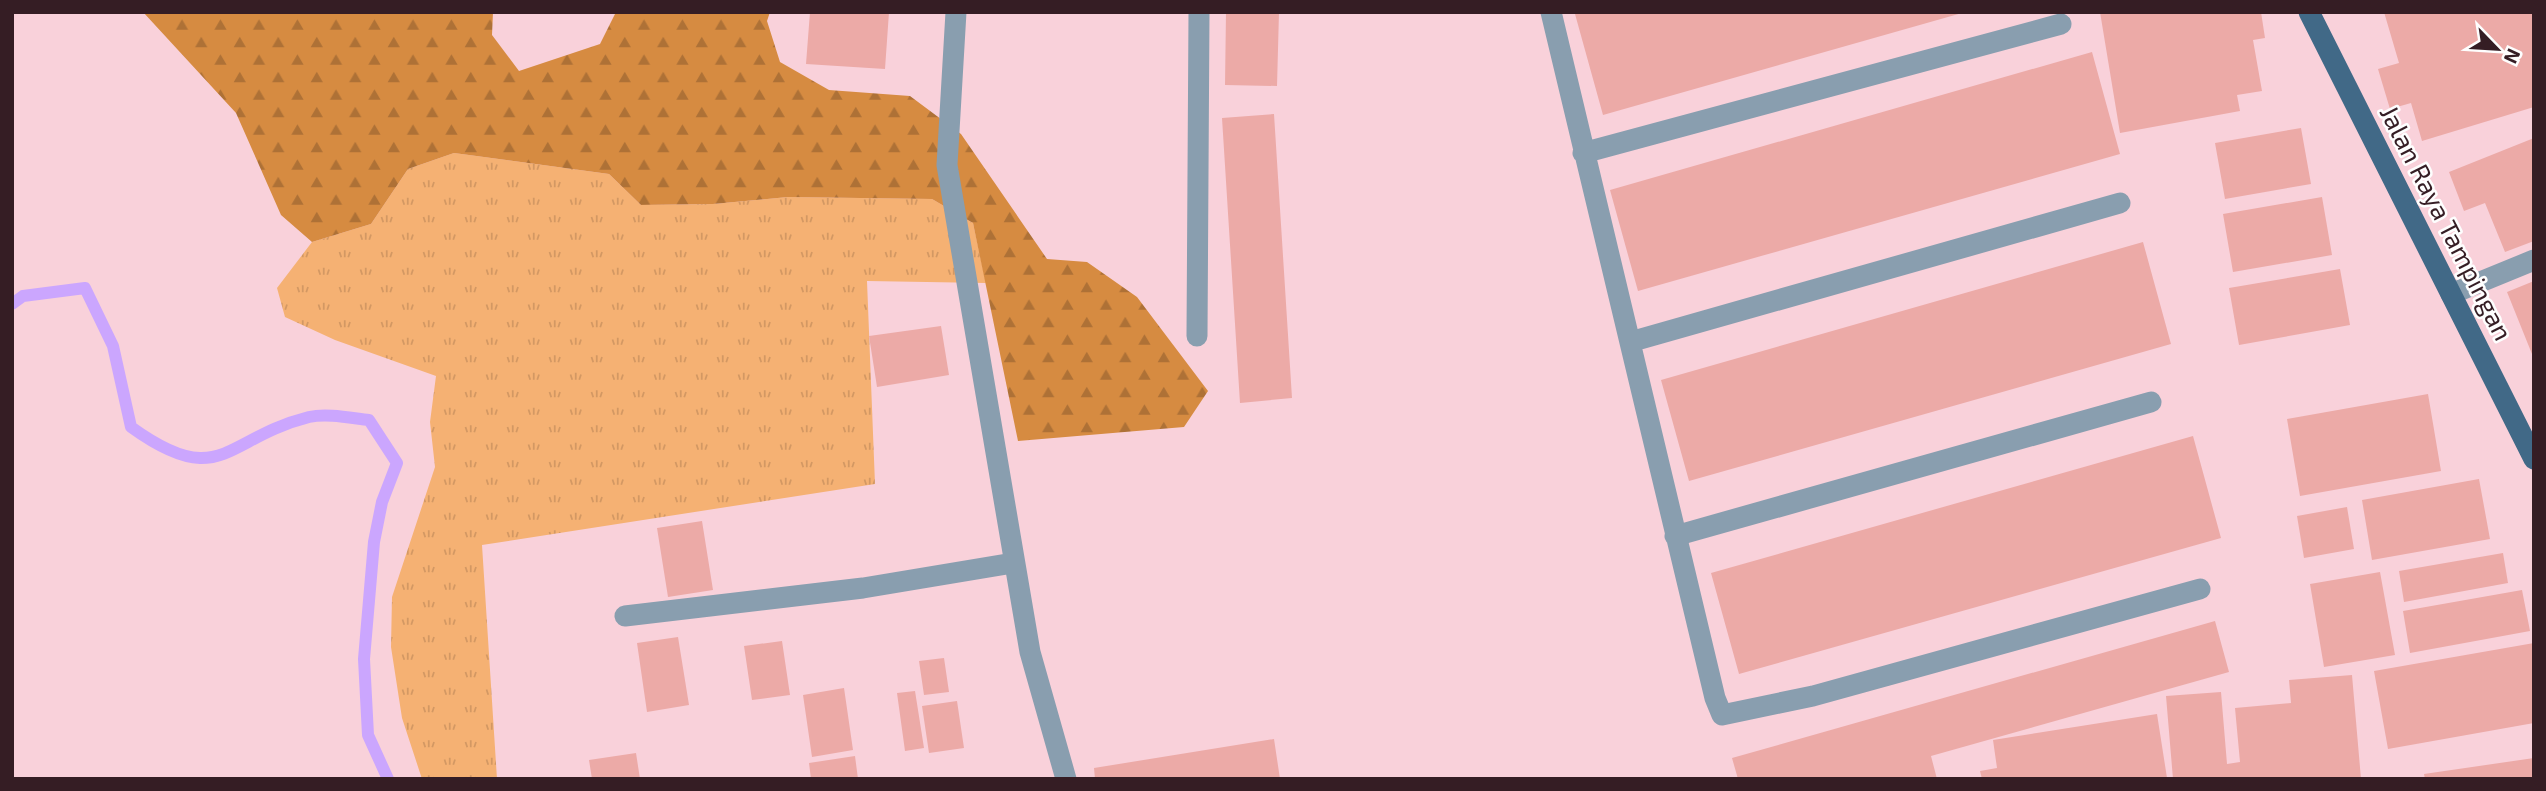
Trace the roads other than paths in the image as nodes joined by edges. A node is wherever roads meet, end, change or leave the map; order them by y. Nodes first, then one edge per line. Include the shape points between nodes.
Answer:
1 (956, 12) edge
2 (1199, 12) edge
3 (1551, 12) edge
4 (2309, 12) edge
5 (2061, 24) dead end
6 (1583, 153) junction
7 (2120, 203) dead end
8 (2534, 260) edge
9 (2451, 294) junction
10 (1197, 336) dead end
11 (1630, 342) junction
12 (2151, 401) dead end
13 (2534, 459) edge
14 (1675, 536) junction
15 (1013, 563) junction
16 (2200, 589) dead end
17 (625, 616) dead end
18 (1066, 779) edge

1 - 15 street via 947,165
2 - 10 street
3 - 6 street
4 - 9 main road, Jalan Raya Tampingan
5 - 6 street
6 - 11 street
7 - 11 street
8 - 9 street
9 - 13 main road, Jalan Raya Tampingan
11 - 14 street
12 - 14 street
14 - 16 street via 1722,715 1813,696
15 - 17 street via 863,588
15 - 18 street via 1030,652

